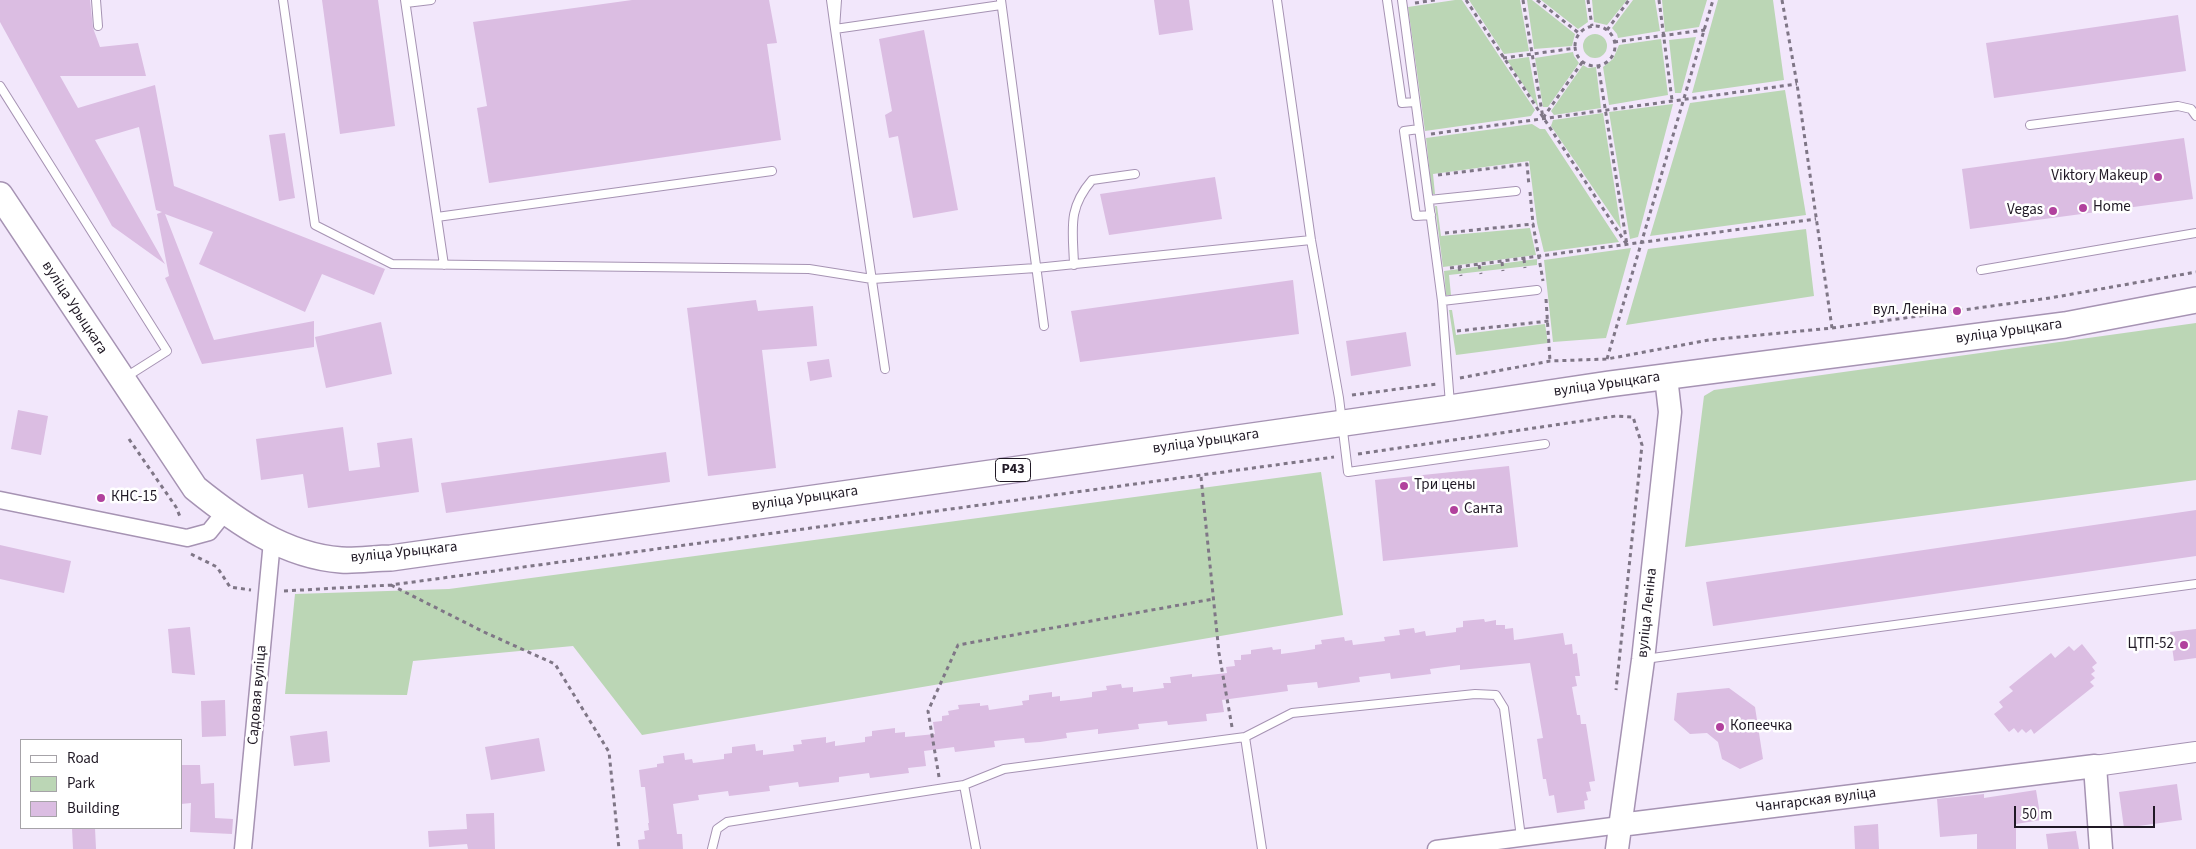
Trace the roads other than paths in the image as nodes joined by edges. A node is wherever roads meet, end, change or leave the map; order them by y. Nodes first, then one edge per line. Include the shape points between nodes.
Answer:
1 (96, 0) edge
2 (283, 0) edge
3 (432, 0) edge
4 (831, 0) edge
5 (837, 0) edge
6 (1277, 0) edge
7 (1387, 0) edge
8 (1403, 1) edge
9 (406, 2) edge
10 (1001, 3) edge
11 (98, 26) dead end
12 (835, 29) junction
13 (0, 86) edge
14 (1416, 102) junction
15 (2194, 111) edge
16 (2030, 125) dead end
17 (1420, 132) junction
18 (772, 171) dead end
19 (1135, 174) dead end
20 (1516, 191) dead end
21 (0, 195) edge
22 (1429, 200) junction
23 (1431, 215) junction
24 (437, 217) junction
25 (2196, 232) edge
26 (1311, 240) junction
27 (444, 265) junction
28 (1074, 265) junction
29 (1036, 268) junction
30 (1981, 270) dead end
31 (872, 279) junction
32 (1541, 290) road end
33 (2196, 300) edge
34 (1442, 301) junction
35 (1044, 326) dead end
36 (885, 368) dead end
37 (1666, 377) junction
38 (122, 379) junction
39 (1450, 408) junction
40 (1342, 423) junction
41 (1545, 444) dead end
42 (0, 500) edge
43 (225, 512) junction
44 (272, 541) junction
45 (2196, 584) edge
46 (1643, 660) junction
47 (1245, 738) junction
48 (2196, 752) edge
49 (2094, 766) junction
50 (964, 785) junction
51 (1620, 825) junction
52 (1521, 837) junction
53 (244, 849) edge
54 (712, 849) edge
55 (976, 849) edge
56 (1262, 849) edge
57 (1436, 849) edge
58 (1617, 849) edge
59 (2101, 849) edge

1 - 11 lane
2 - 27 lane via 315,225 392,264
3 - 9 lane
4 - 12 lane
5 - 12 lane
6 - 26 lane
7 - 14 lane via 1402,103
8 - 14 lane
9 - 24 lane
10 - 12 lane
10 - 29 lane
12 - 31 lane
13 - 38 lane via 167,351
14 - 17 lane
15 - 16 lane via 2178,106
17 - 22 lane
17 - 23 lane via 1404,131 1416,216
18 - 24 lane
19 - 28 lane via 1092,180 1079,195 1072,220
20 - 22 lane
21 - 38 main road, вуліца Урыцкага / Р43
22 - 23 lane
23 - 34 lane
24 - 27 lane
25 - 30 lane
26 - 28 lane
26 - 40 lane
27 - 31 lane via 809,269
28 - 29 lane
29 - 31 lane
29 - 35 lane
31 - 36 lane
32 - 34 lane
33 - 37 main road, вуліца Урыцкага / Р43 via 2065,325
34 - 39 lane
37 - 39 main road, вуліца Урыцкага / Р43
37 - 46 main road, вуліца Леніна via 1670,412
38 - 43 main road, вуліца Урыцкага / Р43 via 194,488
39 - 40 main road, вуліца Урыцкага / Р43
40 - 41 lane via 1348,472
40 - 44 main road, вуліца Урыцкага / Р43 via 391,558 332,558 306,554
42 - 43 street via 187,538 209,532
43 - 44 main road, вуліца Урыцкага / Р43
44 - 53 street, Садовая вуліца
45 - 46 lane
46 - 51 main road, вуліца Леніна
47 - 50 lane via 1004,769
47 - 52 lane via 1292,714 1475,694 1496,695 1504,708
47 - 56 lane
48 - 49 street, Чангарская вуліца
49 - 51 main road, Чангарская вуліца
49 - 59 main road
50 - 54 lane via 727,822 717,829
50 - 55 lane
51 - 52 street, Чангарская вуліца
51 - 58 main road, вуліца Леніна
52 - 57 street, Чангарская вуліца

